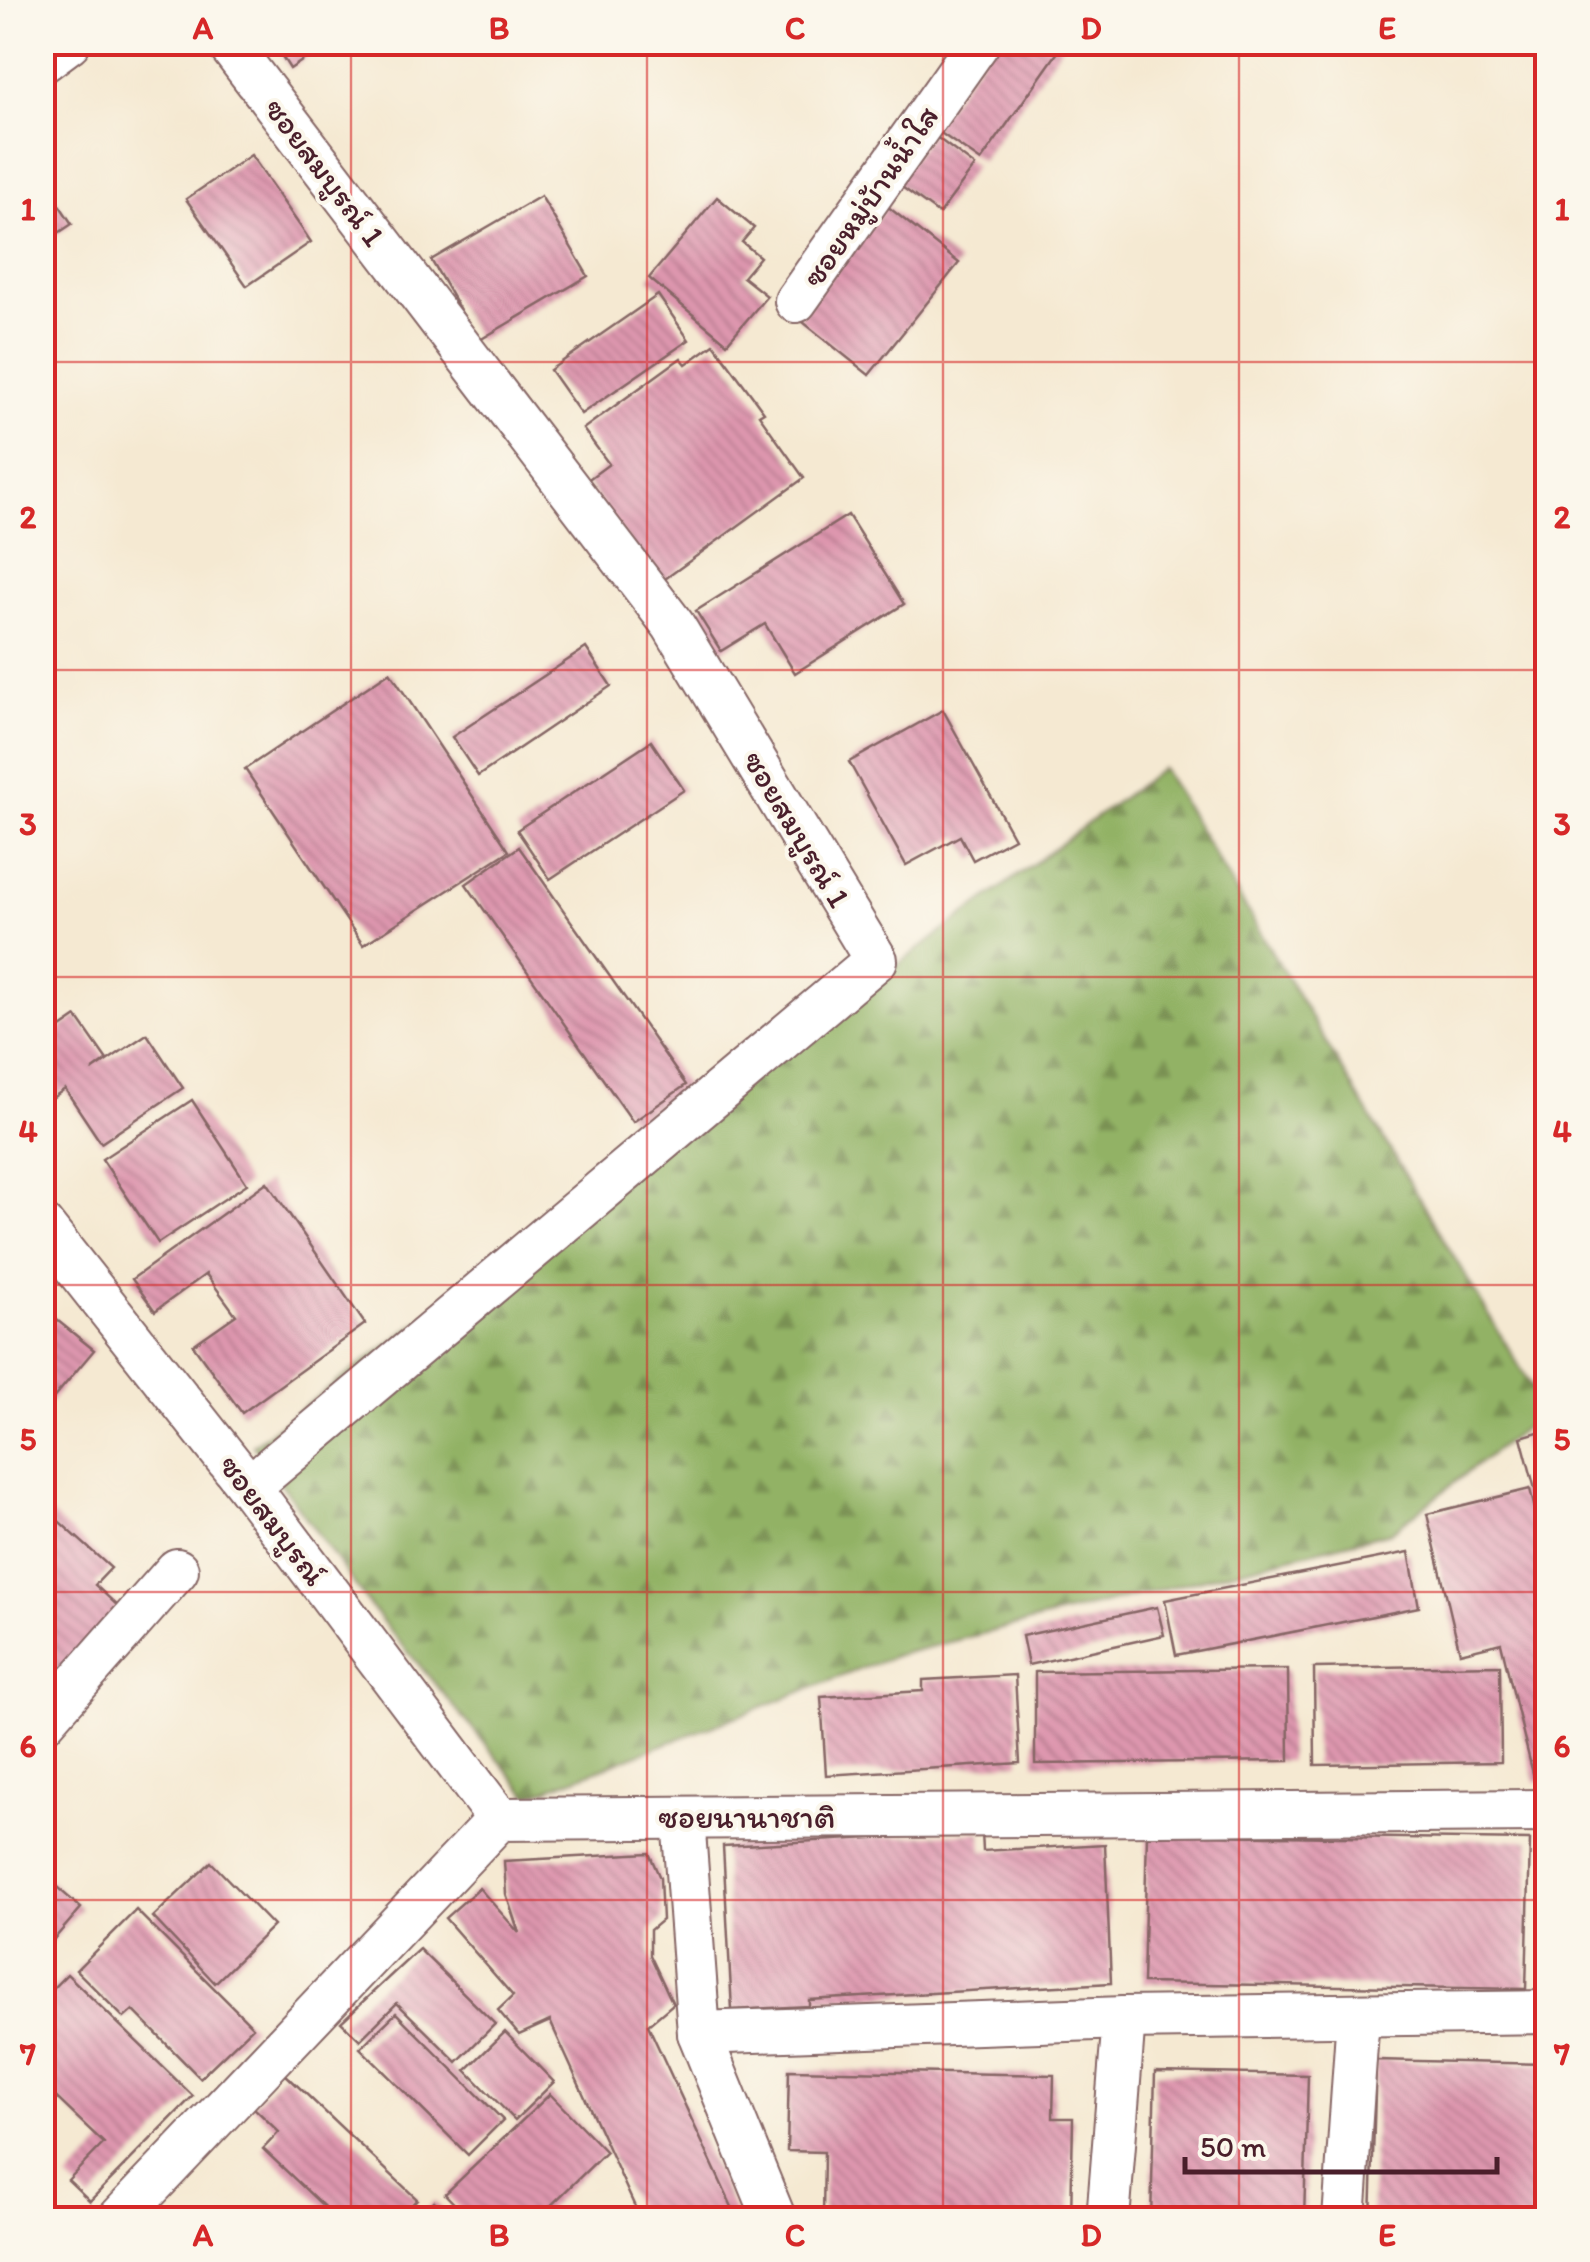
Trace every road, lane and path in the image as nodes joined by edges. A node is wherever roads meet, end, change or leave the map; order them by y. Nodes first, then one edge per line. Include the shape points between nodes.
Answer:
1 (69, 42) edge
2 (227, 42) edge
3 (979, 42) edge
4 (42, 62) edge
5 (796, 301) dead end
6 (42, 1225) edge
7 (249, 1487) junction
8 (176, 1570) dead end
9 (42, 1724) edge
10 (1548, 1811) edge
11 (684, 1818) junction
12 (500, 1819) junction
13 (1548, 2012) edge
14 (1358, 2015) junction
15 (1124, 2018) junction
16 (699, 2033) junction
17 (118, 2220) edge
18 (774, 2220) edge
19 (1108, 2220) edge
20 (1344, 2220) edge

1 - 4 street
2 - 7 street, ซอยสมบูรณ์ 1 via 672,625 876,960
3 - 5 street, ซอยหมู่บ้านน้ำใส
6 - 7 street, ซอยสมบูรณ์
7 - 12 street, ซอยสมบูรณ์
8 - 9 street
10 - 11 street, ซอยนานาชาติ
11 - 12 street, ซอยนานาชาติ
11 - 16 street
12 - 17 street
13 - 14 street
14 - 15 street
14 - 20 street
15 - 16 street
15 - 19 street
16 - 18 street

